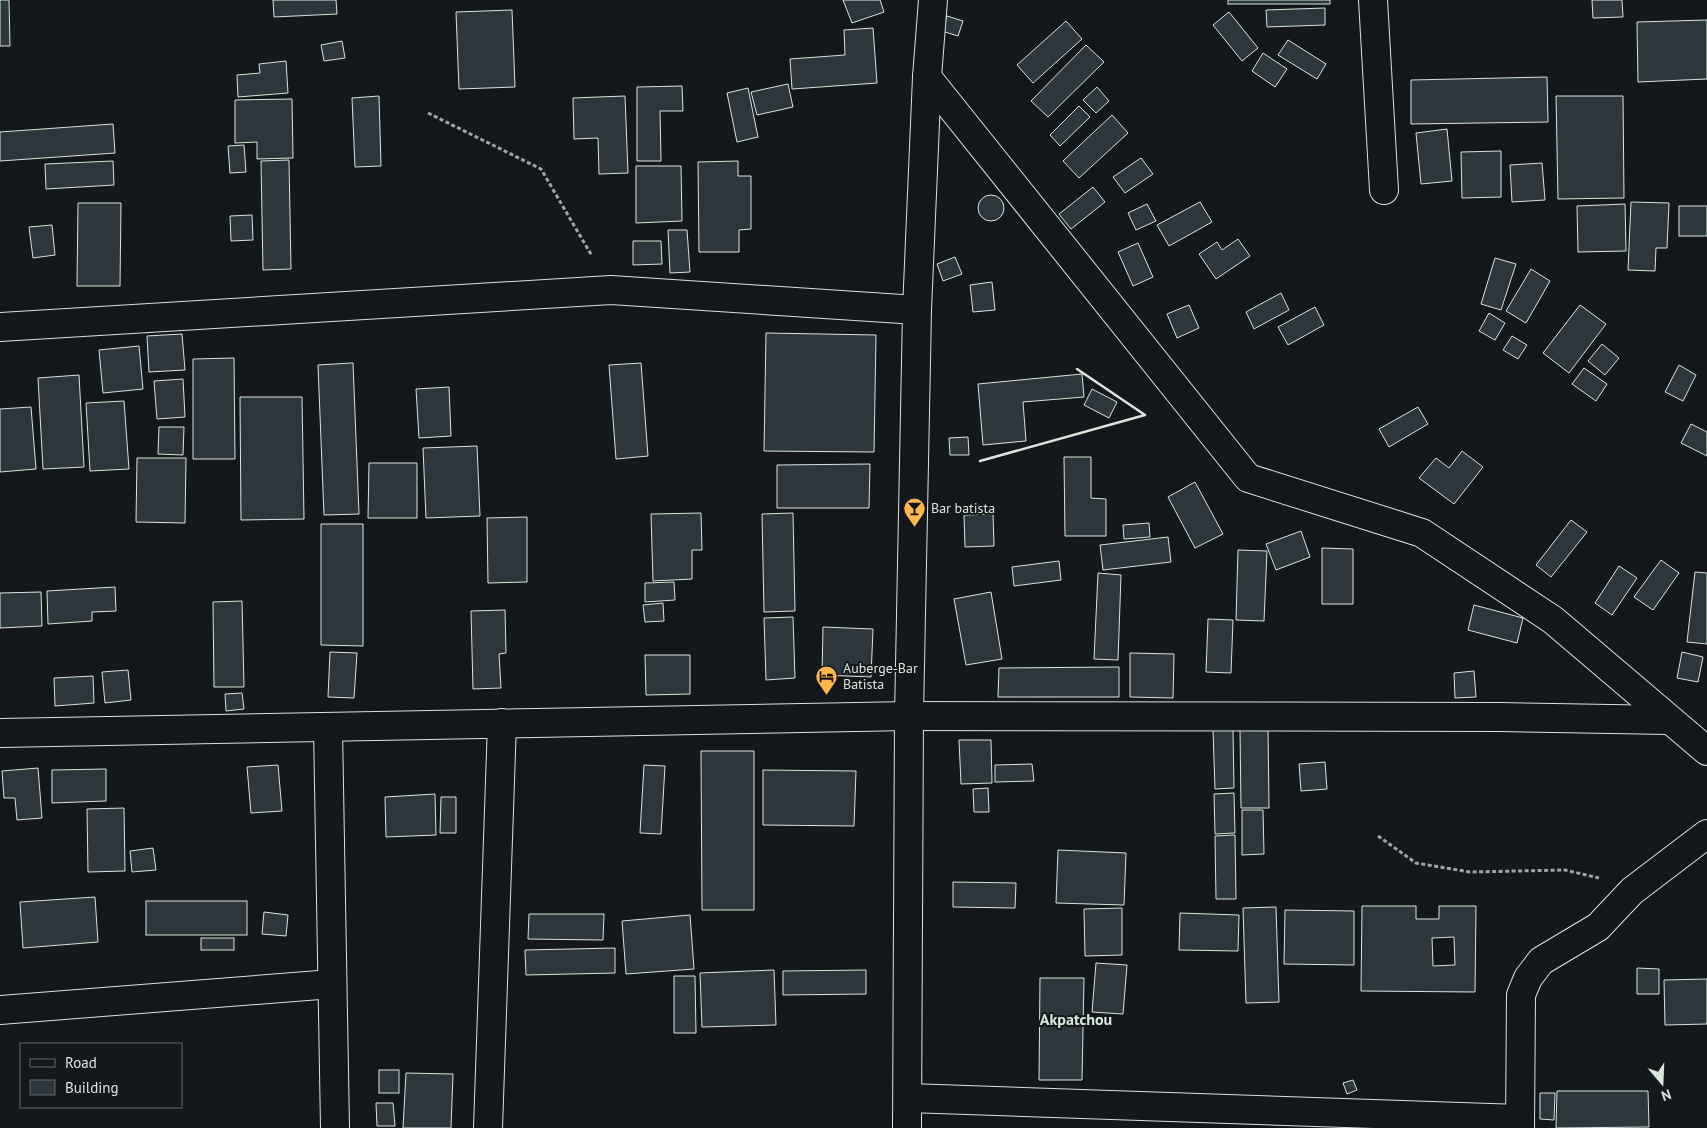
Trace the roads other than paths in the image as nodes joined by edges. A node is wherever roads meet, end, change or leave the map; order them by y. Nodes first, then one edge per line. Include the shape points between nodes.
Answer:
1 (933, 0) edge
2 (1373, 0) edge
3 (928, 77) junction
4 (1384, 190) dead end
5 (917, 310) junction
6 (0, 327) edge
7 (909, 716) junction
8 (1669, 720) junction
9 (502, 723) junction
10 (328, 728) junction
11 (0, 733) edge
12 (1707, 751) edge
13 (1707, 834) edge
14 (332, 984) junction
15 (0, 1010) edge
16 (908, 1098) junction
17 (1520, 1124) edge
18 (335, 1128) edge
19 (488, 1128) edge
20 (907, 1128) edge

1 - 3 street
2 - 4 street
3 - 5 street
3 - 8 street via 1248,478 1422,533 1553,620
5 - 6 street via 612,290
5 - 7 street
7 - 8 street
7 - 9 street
7 - 16 street
8 - 12 street
9 - 10 street
9 - 19 street
10 - 11 street
10 - 14 street
13 - 17 street via 1632,891 1598,927 1541,961 1528,978 1521,995
14 - 15 street
14 - 18 street
16 - 17 street
16 - 20 street

